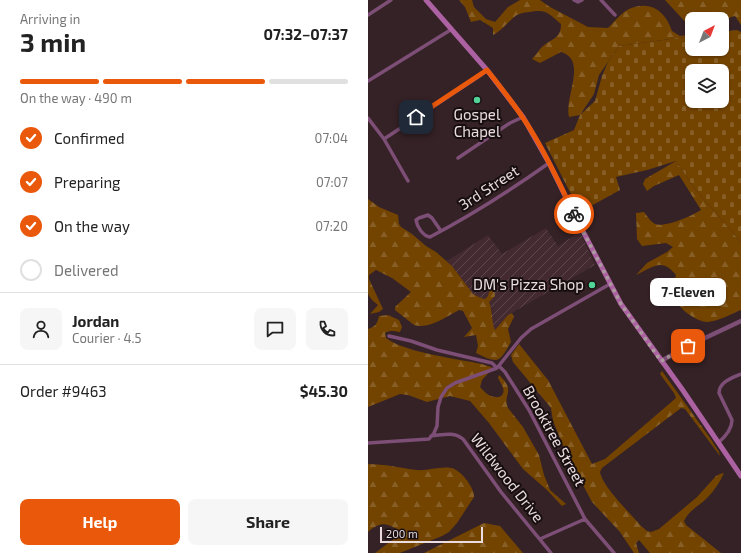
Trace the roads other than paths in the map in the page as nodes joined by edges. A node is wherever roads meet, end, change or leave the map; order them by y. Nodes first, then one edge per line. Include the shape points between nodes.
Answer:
1 (391, 0) edge
2 (426, 0) edge
3 (574, 0) edge
4 (582, 0) edge
5 (600, 0) edge
6 (368, 15) edge
7 (615, 15) dead end
8 (452, 29) junction
9 (487, 70) junction
10 (368, 81) edge
11 (523, 117) junction
12 (368, 118) edge
13 (384, 139) junction
14 (458, 158) dead end
15 (549, 163) junction
16 (408, 181) dead end
17 (441, 231) junction
18 (610, 284) junction
19 (741, 321) edge
20 (389, 336) dead end
21 (661, 361) junction
22 (498, 367) junction
23 (741, 374) edge
24 (431, 436) junction
25 (368, 443) edge
26 (718, 443) junction
27 (741, 476) edge
28 (585, 519) junction
29 (540, 539) junction
30 (551, 553) edge
31 (614, 553) edge

1 - 6 street
2 - 8 main road
3 - 4 street
5 - 7 street
8 - 9 main road
8 - 10 street
9 - 11 main road
9 - 13 street
11 - 14 street
11 - 15 main road
12 - 13 street
13 - 16 street
15 - 17 street, 3rd Street
15 - 18 main road
17 - 17 street, 3rd Street via 430,237 424,235 416,220 428,215
18 - 21 main road via 623,308
18 - 22 street via 531,329
19 - 21 street
20 - 22 street via 492,363
21 - 26 main road
22 - 24 street via 447,388 441,397 437,426
22 - 28 street, Brooktree Street via 505,372 529,410
23 - 26 street via 724,382 719,390 732,423
24 - 25 street, Wildwood Drive
24 - 29 street, Wildwood Drive via 457,434 463,439 501,492
26 - 27 main road
28 - 29 street, Wildwood Drive
28 - 31 street
29 - 30 street, Wildwood Drive

